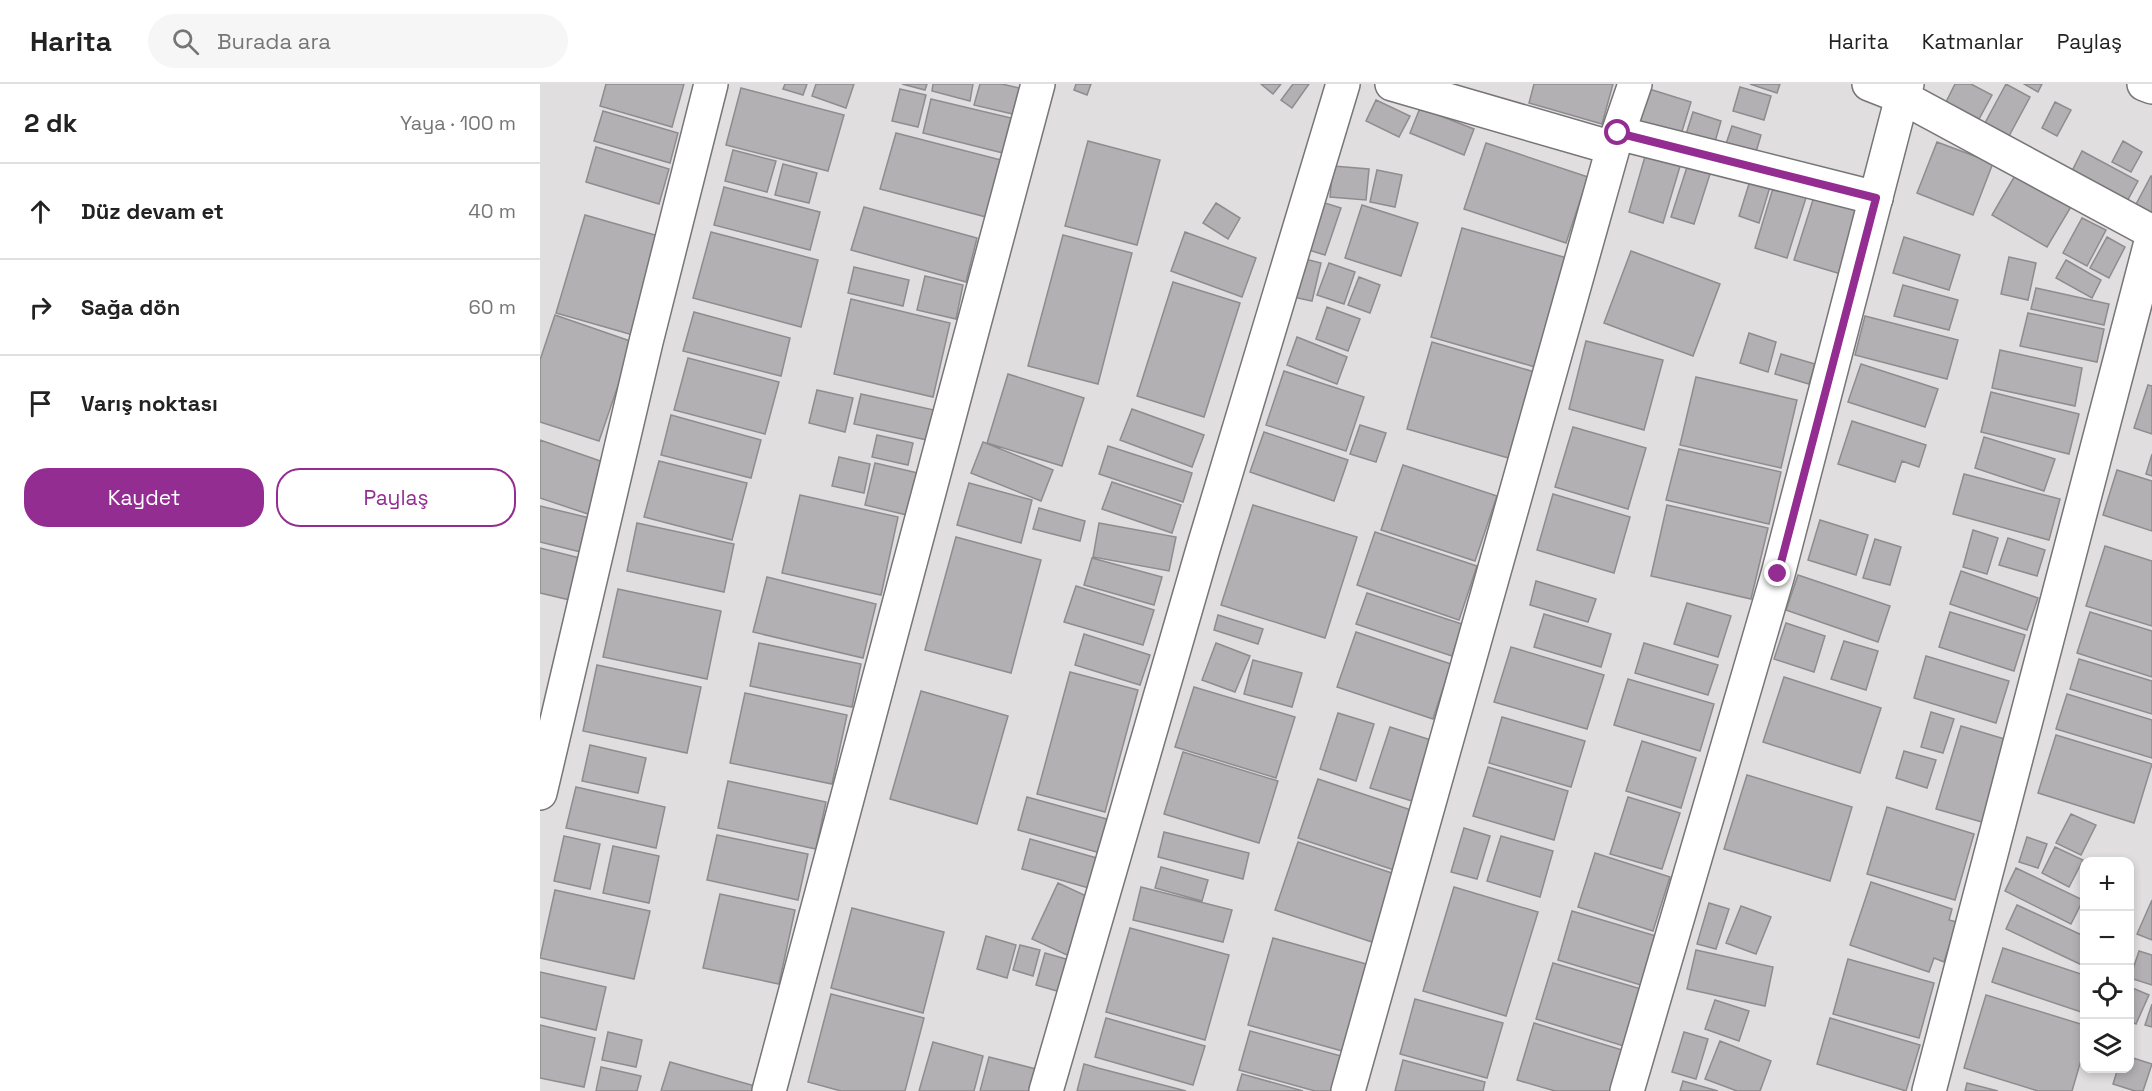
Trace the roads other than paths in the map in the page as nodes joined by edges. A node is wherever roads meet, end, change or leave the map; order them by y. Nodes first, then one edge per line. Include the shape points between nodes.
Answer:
1 (711, 84) edge
2 (1038, 84) edge
3 (1343, 84) edge
4 (1392, 84) edge
5 (1635, 84) edge
6 (1869, 84) edge
7 (2144, 84) edge
8 (2152, 87) edge
9 (1904, 90) edge
10 (1615, 141) junction
11 (1876, 198) junction
12 (2152, 232) edge
13 (2152, 238) edge
14 (540, 793) edge
15 (774, 1090) edge
16 (1046, 1091) edge
17 (1348, 1091) edge
18 (1627, 1091) edge
19 (1929, 1091) edge

1 - 14 street
2 - 15 street
3 - 16 street
4 - 10 street
5 - 10 street
6 - 9 street
7 - 8 street
9 - 11 street
9 - 12 street
10 - 11 street
10 - 17 street
11 - 18 street via 1778,574
13 - 19 street

